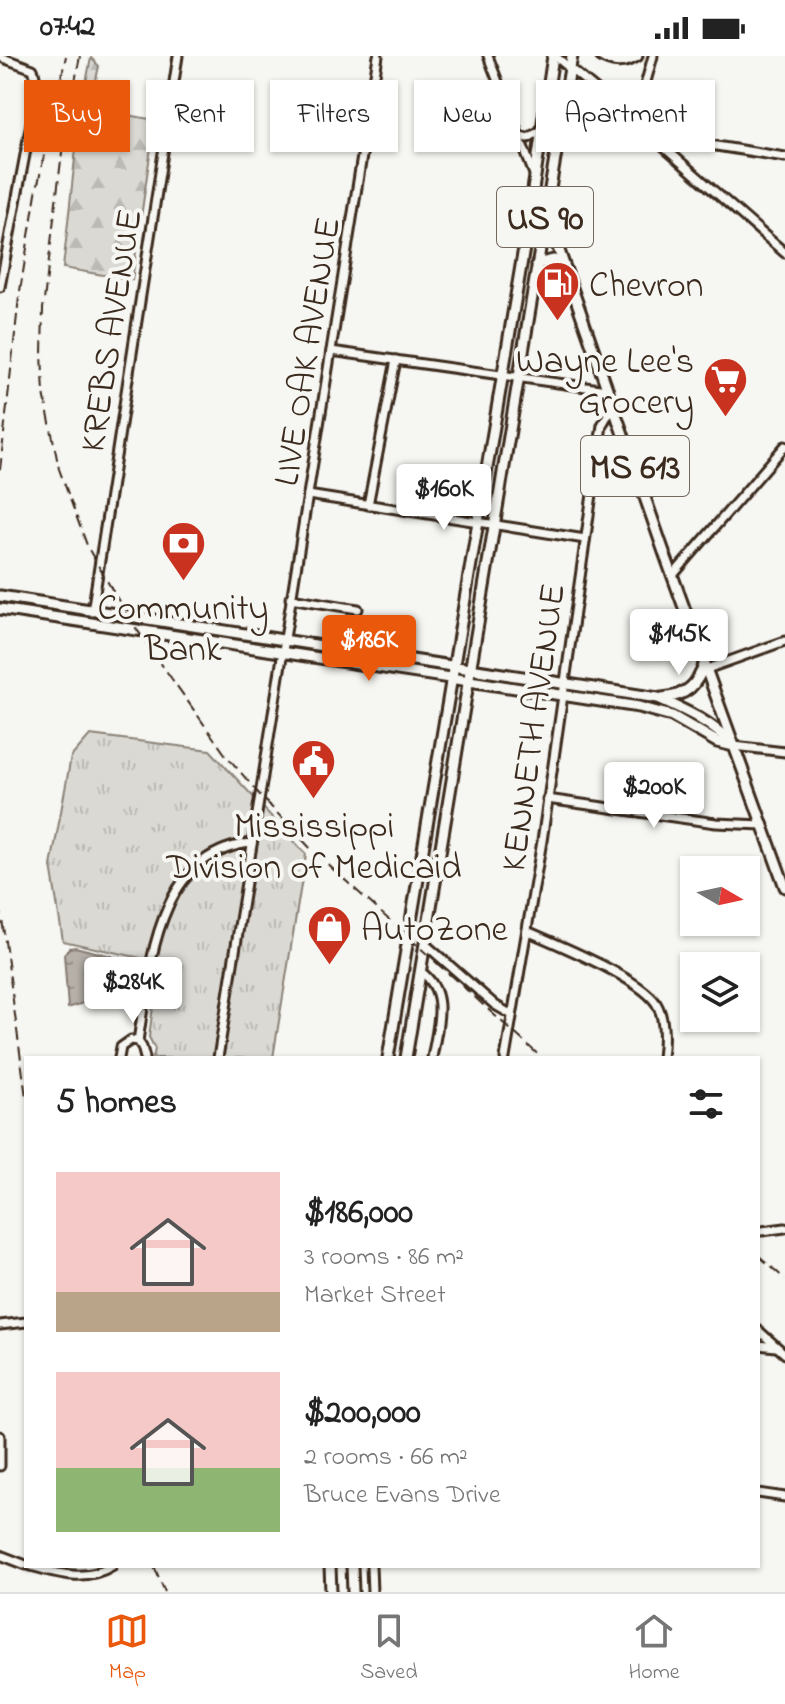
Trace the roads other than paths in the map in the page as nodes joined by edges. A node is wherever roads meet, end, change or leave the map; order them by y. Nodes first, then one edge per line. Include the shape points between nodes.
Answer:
1 (178, 56) edge
2 (378, 56) edge
3 (488, 56) edge
4 (554, 56) edge
5 (572, 56) edge
6 (601, 56) edge
7 (637, 56) edge
8 (653, 56) edge
9 (0, 57) edge
10 (569, 68) junction
11 (497, 80) edge
12 (550, 80) edge
13 (584, 80) edge
14 (646, 80) edge
15 (520, 142) edge
16 (715, 146) edge
17 (539, 152) edge
18 (670, 152) edge
19 (785, 157) edge
20 (535, 177) junction
21 (545, 212) junction
22 (785, 253) edge
23 (537, 264) junction
24 (565, 268) junction
25 (0, 287) edge
26 (331, 351) junction
27 (396, 360) junction
28 (502, 375) junction
29 (519, 377) junction
30 (607, 390) junction
31 (613, 406) junction
32 (785, 446) edge
33 (308, 495) junction
34 (368, 505) junction
35 (478, 522) junction
36 (495, 525) junction
37 (585, 539) junction
38 (674, 574) junction
39 (0, 596) edge
40 (290, 598) junction
41 (0, 609) edge
42 (358, 609) dead end
43 (92, 612) junction
44 (785, 641) edge
45 (284, 642) junction
46 (282, 653) junction
47 (706, 666) junction
48 (454, 668) junction
49 (470, 675) junction
50 (453, 679) junction
51 (563, 683) junction
52 (562, 694) junction
53 (658, 698) junction
54 (734, 746) junction
55 (785, 752) edge
56 (547, 799) junction
57 (763, 825) junction
58 (252, 843) junction
59 (785, 887) edge
60 (527, 931) junction
61 (425, 944) junction
62 (420, 971) junction
63 (512, 1015) junction
64 (138, 1041) junction
65 (119, 1056) edge
66 (144, 1056) edge
67 (218, 1056) edge
68 (388, 1056) edge
69 (406, 1056) edge
70 (432, 1056) edge
71 (505, 1056) edge
72 (662, 1056) edge
73 (785, 1228) edge
74 (762, 1231) dead end
75 (24, 1322) edge
76 (0, 1325) edge
77 (760, 1332) edge
78 (760, 1346) edge
79 (782, 1351) edge
80 (0, 1436) edge
81 (0, 1466) edge
82 (760, 1493) edge
83 (785, 1497) edge
84 (0, 1555) edge
85 (24, 1564) edge
86 (38, 1568) edge
87 (108, 1568) edge
88 (330, 1568) edge
89 (352, 1568) edge
90 (371, 1568) edge
91 (331, 1592) edge
92 (353, 1592) edge
93 (372, 1592) edge

1 - 43 street, KREBS AVENUE
2 - 26 street, LIVE OAK AVENUE
3 - 11 street
4 - 10 street
4 - 12 main road, US 90
5 - 10 main road, US 90
6 - 7 main road via 618,62
8 - 14 street
9 - 25 street via 33,69 38,79
10 - 13 street
10 - 21 main road, US 90
15 - 20 street
16 - 19 street
17 - 20 main road, US 90
18 - 22 street
20 - 28 main road, US 90
21 - 23 main road, US 90
21 - 24 main road, MS 613
23 - 24 main road via 554,260
23 - 29 main road, US 90
24 - 30 main road, MS 613
26 - 27 street
26 - 33 street, LIVE OAK AVENUE
27 - 28 street
27 - 34 street
28 - 29 street
28 - 35 main road, US 90
29 - 30 street
29 - 36 main road, US 90
30 - 31 main road, MS 613
31 - 37 street, KENNETH AVENUE via 602,425
31 - 38 main road, MS 613
32 - 38 street
33 - 34 street
33 - 40 street, LIVE OAK AVENUE
34 - 35 street
35 - 36 street
35 - 48 main road, US 90
36 - 37 street
36 - 49 main road, US 90
37 - 51 street, KENNETH AVENUE
38 - 47 main road, MS 613
39 - 43 main road
40 - 42 street
40 - 45 street, LIVE OAK AVENUE
41 - 46 main road
43 - 45 main road
44 - 47 street
45 - 46 street, LIVE OAK AVENUE
45 - 48 main road
46 - 50 main road
46 - 58 street, LIVE OAK AVENUE
47 - 53 main road via 694,686 674,697
47 - 54 main road, MS 613
48 - 49 main road
48 - 50 main road, US 90
49 - 50 main road
49 - 51 main road
49 - 52 main road
49 - 61 main road, US 90
50 - 68 main road, US 90
51 - 52 street, KENNETH AVENUE
51 - 53 main road
52 - 54 main road via 662,712
52 - 56 street, KENNETH AVENUE
53 - 54 main road via 707,722
54 - 55 street
54 - 57 main road, MS 613
56 - 57 street
56 - 60 street, KENNETH AVENUE
57 - 59 main road, MS 613
58 - 64 street via 230,845 196,868 170,902 154,946
58 - 67 street, LIVE OAK AVENUE
60 - 63 street, KENNETH AVENUE
60 - 72 street via 589,959 651,998 661,1018
61 - 62 main road, US 90
61 - 63 street
62 - 69 main road, US 90
62 - 70 street via 432,980 440,1002
63 - 71 street, KENNETH AVENUE
64 - 65 street via 125,1042
64 - 66 street
73 - 74 street
75 - 76 street
77 - 79 street
78 - 79 street
80 - 81 street
82 - 83 street
84 - 85 street
86 - 87 street via 80,1576
88 - 91 main road
89 - 92 main road
90 - 93 street

